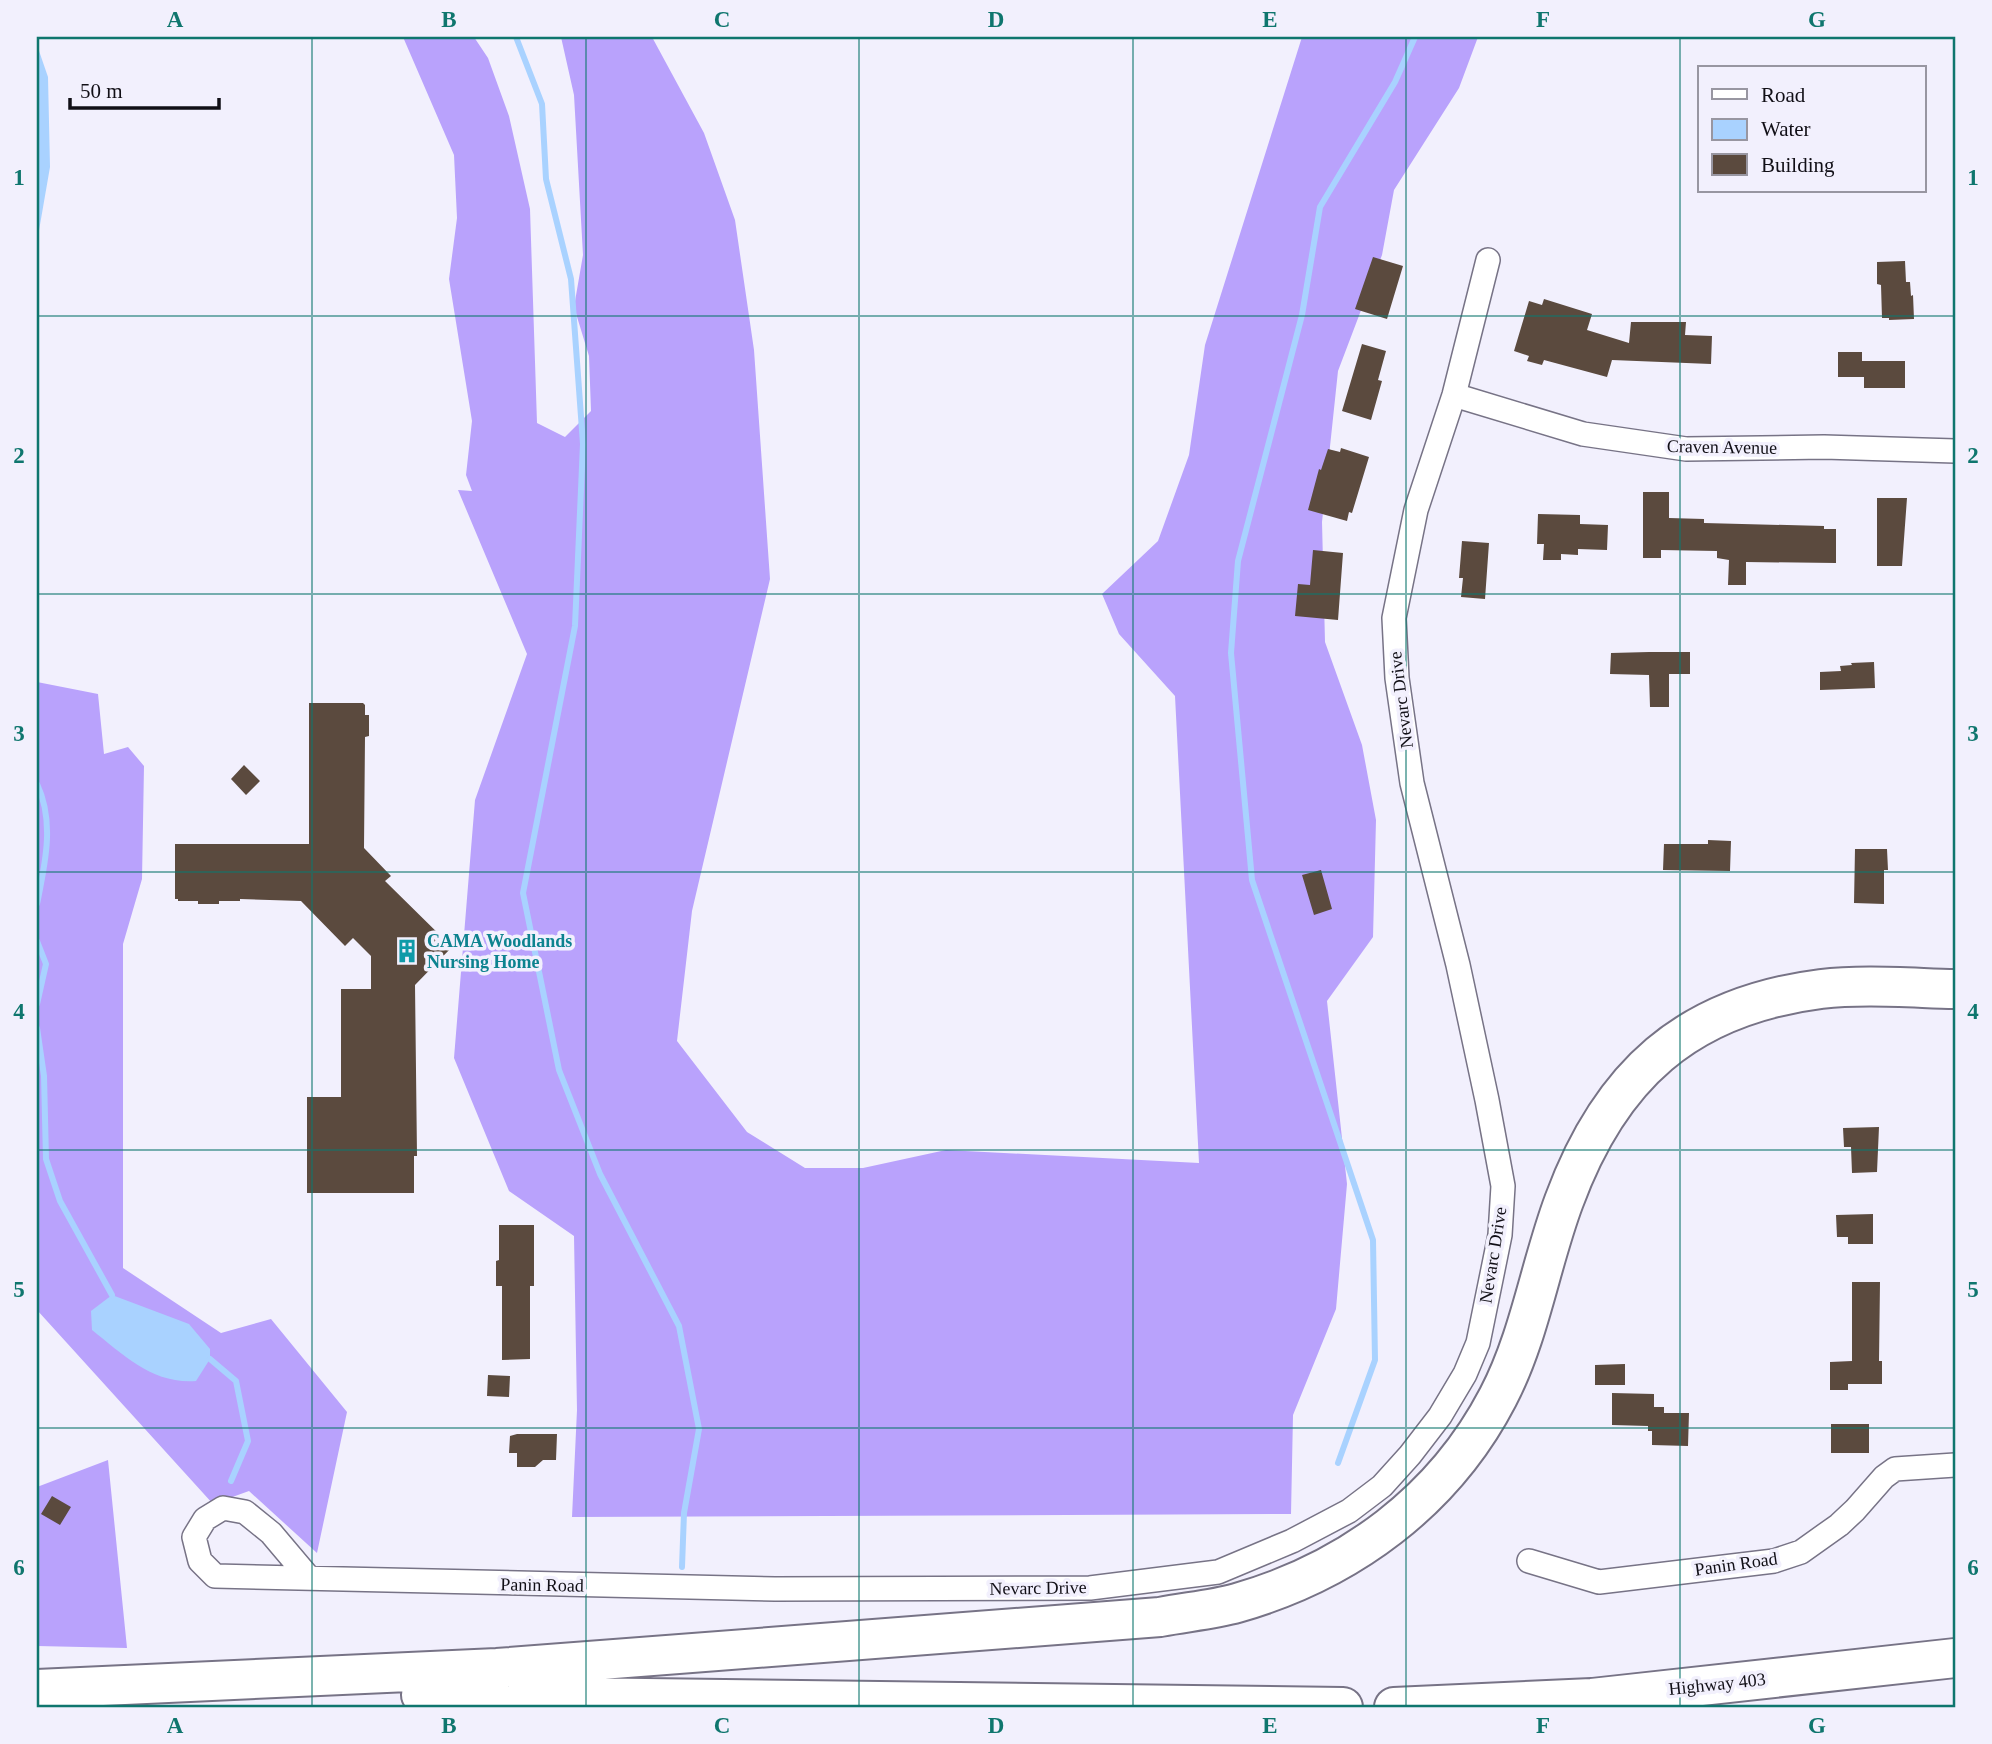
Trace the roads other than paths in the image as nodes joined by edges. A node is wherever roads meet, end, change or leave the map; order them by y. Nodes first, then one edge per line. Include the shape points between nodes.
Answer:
1 (1488, 260) dead end
2 (1454, 395) junction
3 (1955, 451) edge
4 (1955, 989) edge
5 (1955, 1465) edge
6 (1529, 1561) dead end
7 (309, 1578) junction
8 (775, 1590) joint
9 (1955, 1658) edge
10 (37, 1690) edge
11 (1343, 1707) edge
12 (1394, 1707) edge

1 - 2 street, Nevarc Drive
2 - 3 street, Craven Avenue via 1583,434 1686,450 1824,447
2 - 8 street, Nevarc Drive via 1416,510 1394,618 1397,678 1412,783 1458,965 1503,1186 1500,1235 1478,1343 1465,1374 1440,1416 1382,1486 1349,1511 1292,1541 1218,1572 1090,1588
4 - 10 highway via 1821,989 1723,1014 1663,1049 1619,1096 1582,1158 1499,1395 1459,1460 1420,1503 1364,1546 1300,1582 1234,1604 1160,1617 497,1668
5 - 6 street, Panin Road via 1895,1469 1839,1525 1801,1552 1774,1561 1599,1581
7 - 7 street, Panin Road via 271,1533 245,1512 223,1507 205,1519 194,1537 200,1561 215,1576
7 - 8 street, Panin Road
9 - 12 highway, Highway 403 via 1592,1698
10 - 11 highway

